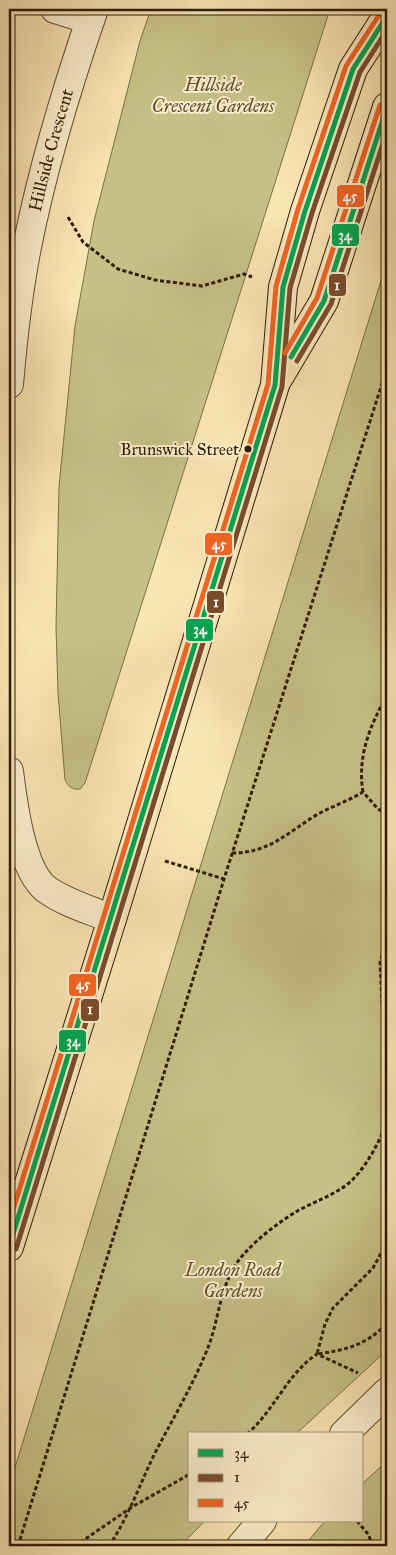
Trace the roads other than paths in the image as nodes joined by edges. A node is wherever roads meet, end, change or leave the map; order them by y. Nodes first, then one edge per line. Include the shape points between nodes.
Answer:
1 (55, 9) edge
2 (92, 14) edge
3 (387, 16) edge
4 (387, 107) edge
5 (9, 384) edge
6 (275, 385) junction
7 (9, 771) edge
8 (112, 919) junction
9 (9, 1247) edge
10 (387, 1392) edge
11 (346, 1432) edge
12 (261, 1522) edge
13 (241, 1546) edge

1 - 2 street
2 - 5 street, Hillside Crescent via 43,176 26,249
3 - 6 main road via 353,69 305,211 283,287
4 - 6 main road via 324,301
6 - 8 main road
7 - 8 street via 25,855 34,876 52,893
8 - 9 main road
10 - 11 street
12 - 13 street

